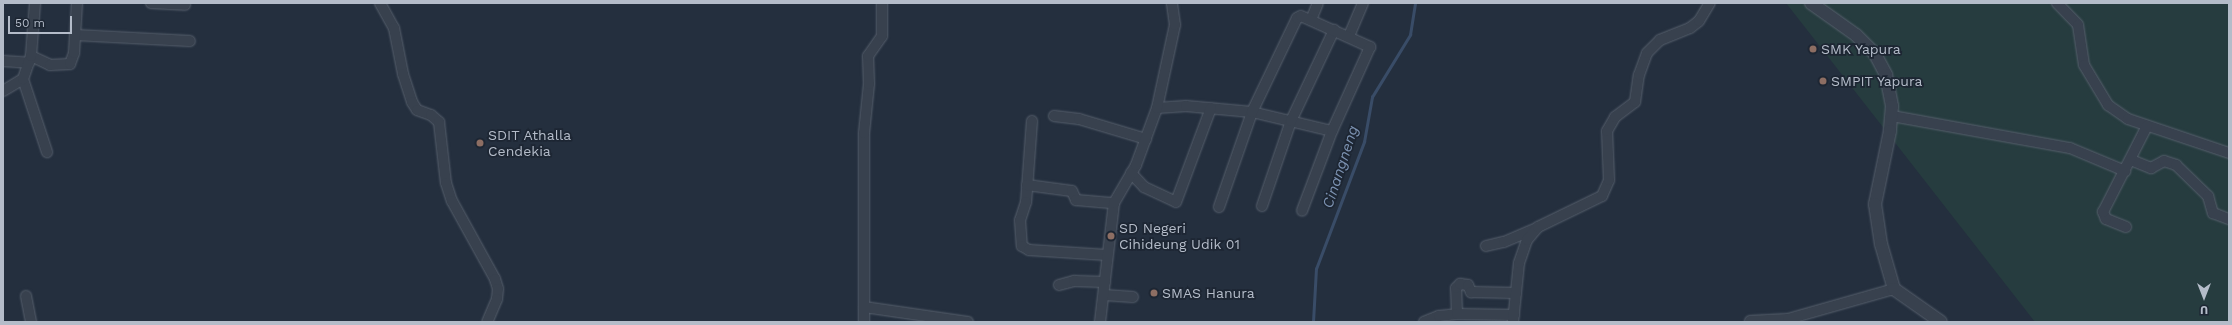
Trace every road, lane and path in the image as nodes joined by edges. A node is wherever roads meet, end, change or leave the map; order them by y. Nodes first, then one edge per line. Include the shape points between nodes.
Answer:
1 (35, 3) edge
2 (77, 3) edge
3 (151, 3) edge
4 (380, 3) edge
5 (882, 3) edge
6 (1172, 3) edge
7 (1318, 3) edge
8 (1363, 3) edge
9 (1710, 3) edge
10 (1811, 3) edge
11 (2057, 3) edge
12 (185, 5) dead end
13 (1311, 20) junction
14 (1334, 30) junction
15 (75, 35) junction
16 (1349, 36) junction
17 (190, 41) dead end
18 (30, 59) junction
19 (3, 61) edge
20 (24, 79) junction
21 (3, 91) edge
22 (1157, 108) junction
23 (1211, 108) junction
24 (1252, 112) junction
25 (1054, 116) dead end
26 (1892, 116) junction
27 (1032, 121) dead end
28 (1291, 121) junction
29 (2147, 126) junction
30 (1332, 131) junction
31 (1146, 139) junction
32 (46, 152) dead end
33 (2229, 152) edge
34 (2131, 160) junction
35 (2125, 171) junction
36 (1131, 173) junction
37 (1027, 186) junction
38 (1114, 203) junction
39 (1262, 206) dead end
40 (1219, 207) dead end
41 (1302, 211) dead end
42 (2229, 219) edge
43 (2126, 227) dead end
44 (1538, 228) junction
45 (1486, 246) dead end
46 (1107, 255) junction
47 (1105, 282) junction
48 (1059, 285) dead end
49 (1894, 289) junction
50 (1516, 293) junction
51 (1104, 295) junction
52 (26, 296) dead end
53 (1133, 297) dead end
54 (864, 307) junction
55 (1457, 314) junction
56 (1513, 319) edge
57 (1750, 321) dead end
58 (31, 322) edge
59 (487, 322) edge
60 (864, 322) edge
61 (968, 322) edge
62 (1100, 322) edge
63 (1424, 322) edge
64 (1941, 322) edge

1 - 18 street
2 - 15 street
3 - 12 street
4 - 59 street via 394,28 403,74 412,102 417,110 431,115 439,122 446,183 452,201 495,279 497,299
5 - 54 street via 882,36 868,56 869,84 864,133
6 - 22 street via 1175,25
7 - 13 street
8 - 16 street
9 - 44 street via 1700,21 1690,28 1660,40 1647,53 1639,75 1635,102 1615,117 1607,131 1609,180 1602,196
10 - 26 street via 1856,35 1875,54 1886,74
11 - 29 street via 2078,25 2084,65 2108,105 2128,119
13 - 14 street
13 - 24 street via 1301,16 1294,22
14 - 16 street
14 - 28 street
15 - 17 street
15 - 18 street via 74,57 70,64 50,64
16 - 30 street via 1370,47
18 - 19 street
18 - 20 street
20 - 21 street
20 - 32 street
22 - 23 street
22 - 31 street
23 - 24 street
23 - 36 street via 1176,202 1144,187
24 - 28 street
24 - 40 street
25 - 31 street via 1079,118
26 - 35 street via 2070,148
26 - 49 street via 1876,204 1881,244
27 - 37 street
28 - 30 street
28 - 39 street
29 - 33 street
29 - 34 street
30 - 41 street
31 - 36 street
34 - 35 street
34 - 42 street via 2151,168 2164,160 2176,165 2208,196 2213,213
35 - 43 street via 2103,215 2106,219
36 - 38 street
37 - 38 street via 1072,191 1076,200
37 - 46 street via 1026,202 1020,220 1020,243 1024,249
38 - 46 street
44 - 45 street via 1504,242
44 - 50 street via 1523,247
46 - 47 street
47 - 48 street via 1074,281
47 - 51 street
49 - 57 street via 1788,319
49 - 64 street
50 - 55 street via 1472,292 1468,285 1460,284 1456,288
50 - 56 street
51 - 53 street
51 - 62 street
52 - 58 street
54 - 60 street
54 - 61 street
55 - 56 street
55 - 63 street via 1439,316

